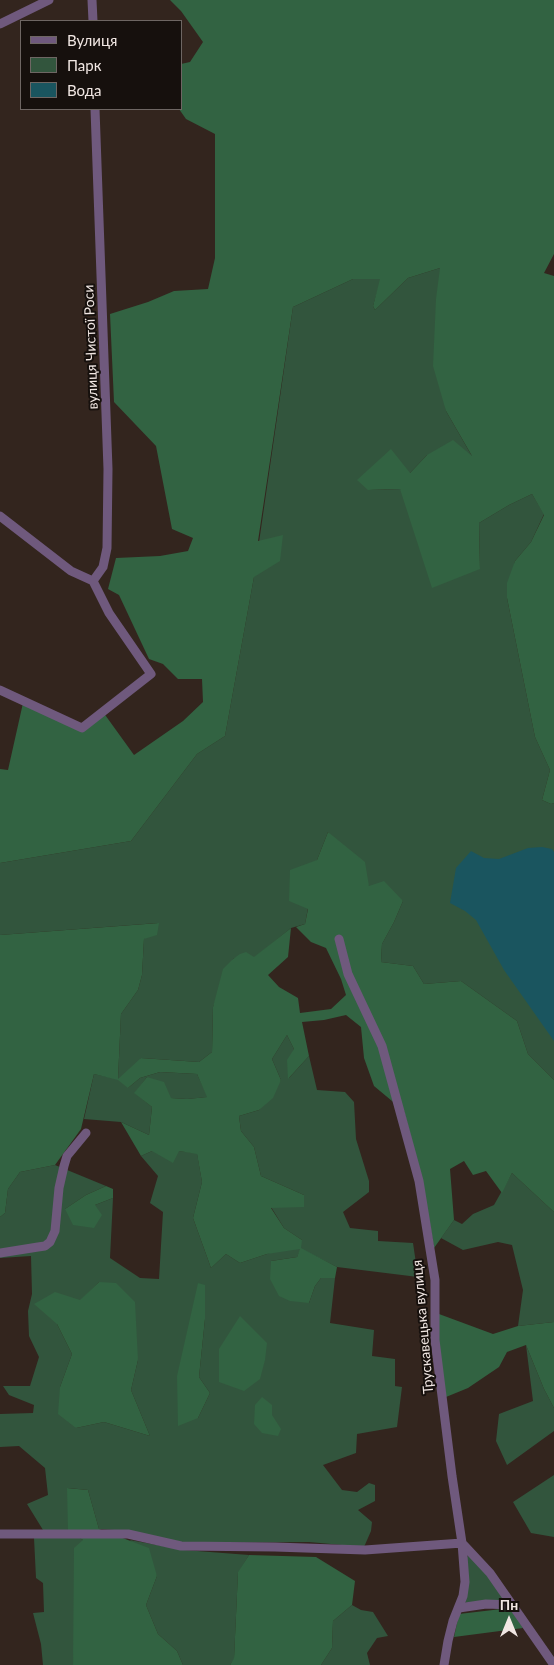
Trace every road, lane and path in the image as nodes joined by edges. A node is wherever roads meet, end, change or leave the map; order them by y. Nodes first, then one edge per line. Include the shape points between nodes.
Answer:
1 (49, 0) edge
2 (92, 0) edge
3 (93, 20) edge
4 (0, 24) edge
5 (95, 110) edge
6 (0, 516) edge
7 (94, 581) junction
8 (0, 690) edge
9 (339, 939) dead end
10 (86, 1133) dead end
11 (0, 1253) edge
12 (0, 1534) edge
13 (462, 1543) junction
14 (512, 1605) junction
15 (459, 1608) junction
16 (554, 1664) edge
17 (444, 1665) edge

1 - 4 street
2 - 3 street
5 - 7 street, вулиця Чистої Роси via 108,469 107,548 103,568
6 - 7 street via 71,571
7 - 8 street via 109,613 151,674 82,728
9 - 13 street, Трускавецька вулиця via 348,974 382,1046 419,1181 435,1280 435,1340
10 - 11 street via 67,1156 58,1188 55,1231 50,1242 45,1246
12 - 13 street via 128,1534 181,1546 365,1550
13 - 14 street via 490,1573
13 - 15 street, Трускавецька вулиця via 465,1582
14 - 15 street
14 - 16 street
15 - 17 street, Трускавецька вулиця

